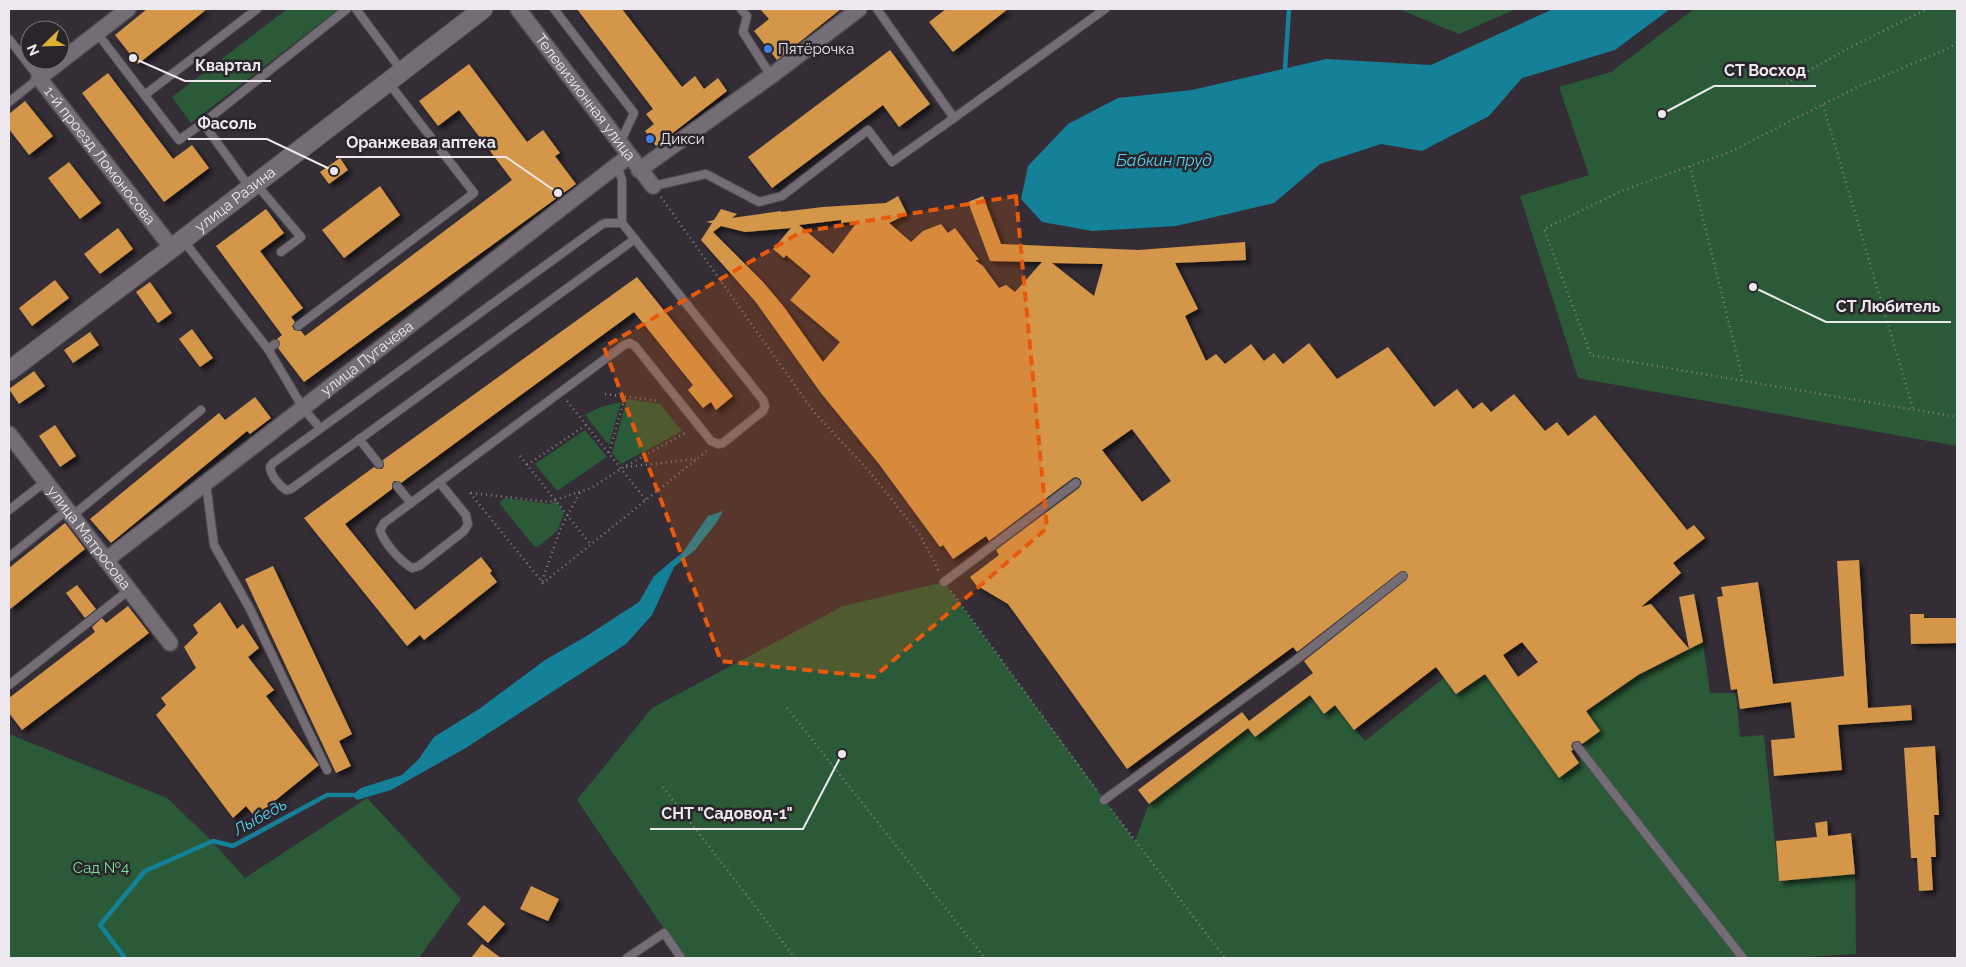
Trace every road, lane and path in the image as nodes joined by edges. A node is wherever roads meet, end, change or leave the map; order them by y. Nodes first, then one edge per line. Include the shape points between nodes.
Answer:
1 (128, 9) edge
2 (257, 9) edge
3 (347, 9) edge
4 (356, 9) edge
5 (483, 9) edge
6 (518, 9) edge
7 (554, 9) edge
8 (741, 9) edge
9 (859, 9) edge
10 (877, 9) edge
11 (1105, 9) edge
12 (1927, 9) edge
13 (98, 33) junction
14 (9, 39) edge
15 (1957, 43) edge
16 (771, 76) junction
17 (395, 77) junction
18 (39, 78) junction
19 (1782, 86) dead end
20 (146, 94) junction
21 (9, 102) edge
22 (1823, 105) junction
23 (954, 118) junction
24 (203, 123) junction
25 (620, 143) junction
26 (629, 156) junction
27 (617, 165) junction
28 (1690, 166) junction
29 (639, 170) junction
30 (253, 186) junction
31 (653, 186) joint
32 (622, 223) junction
33 (635, 239) junction
34 (177, 244) junction
35 (281, 252) dead end
36 (298, 326) dead end
37 (275, 344) dead end
38 (268, 349) junction
39 (9, 371) edge
40 (1743, 381) junction
41 (560, 392) junction
42 (605, 394) dead end
43 (625, 397) junction
44 (659, 401) dead end
45 (303, 408) junction
46 (200, 410) dead end
47 (1914, 410) junction
48 (1957, 417) edge
49 (586, 425) junction
50 (320, 428) junction
51 (9, 434) edge
52 (685, 434) dead end
53 (359, 439) junction
54 (717, 444) junction
55 (609, 453) junction
56 (520, 456) dead end
57 (697, 459) junction
58 (379, 464) dead end
59 (527, 465) junction
60 (623, 468) junction
61 (45, 482) junction
62 (440, 482) junction
63 (206, 483) junction
64 (1076, 483) dead end
65 (397, 486) dead end
66 (581, 491) junction
67 (555, 500) junction
68 (646, 500) junction
69 (411, 503) junction
70 (9, 510) edge
71 (69, 513) junction
72 (568, 516) junction
73 (591, 544) junction
74 (9, 557) edge
75 (106, 560) junction
76 (1403, 576) dead end
77 (542, 582) junction
78 (944, 582) dead end
79 (129, 590) junction
80 (170, 643) dead end
81 (9, 685) edge
82 (787, 708) dead end
83 (1577, 746) dead end
84 (326, 770) dead end
85 (663, 787) dead end
86 (1104, 800) dead end
87 (627, 958) edge
88 (681, 958) edge
89 (795, 958) edge
90 (985, 958) edge
91 (1742, 958) edge

1 - 13 street
2 - 20 lane
3 - 24 lane
4 - 17 lane
5 - 17 street, улица Разина
6 - 25 street, Телевизионная улица
7 - 25 lane via 634,113
8 - 16 lane via 747,16 743,32
9 - 16 street
10 - 23 lane
11 - 23 lane
12 - 19 path
13 - 18 street
13 - 20 lane
14 - 18 lane, 1-й проезд Ломоносова
15 - 22 path
16 - 29 street
17 - 30 street, улица Разина
17 - 36 lane via 474,193
18 - 21 lane
18 - 34 street, 1-й проезд Ломоносова
20 - 24 lane via 179,140
22 - 28 path via 1732,151
22 - 47 path
23 - 31 lane via 892,162 868,130 782,196 759,202 706,174
24 - 30 lane
25 - 26 street, Телевизионная улица
26 - 27 street, улица Пугачёва
26 - 29 street, Телевизионная улица
27 - 32 lane via 622,180
27 - 45 street, улица Пугачёва
28 - 40 path
28 - 40 path via 1621,192 1544,229 1591,355
29 - 31 street, Телевизионная улица
30 - 34 street, улица Разина
30 - 35 lane via 301,237
32 - 33 lane
32 - 50 lane via 601,225
33 - 53 lane
33 - 54 lane via 764,400 763,411 724,443
34 - 38 lane
34 - 39 street, улица Разина
37 - 38 lane
38 - 45 lane
40 - 47 path
41 - 49 path
41 - 54 lane via 630,343 636,346 711,441
41 - 62 lane
42 - 43 path
43 - 44 path
43 - 55 path
45 - 50 lane
45 - 63 street, улица Пугачёва
46 - 71 lane
47 - 48 path
49 - 55 path
49 - 59 path
50 - 53 lane via 270,467 281,487 291,489
51 - 61 street, улица Матросова
52 - 60 path
53 - 58 lane
54 - 57 path
55 - 60 path
56 - 59 path
57 - 60 path
57 - 68 path
59 - 67 path
60 - 66 path
60 - 68 path
61 - 70 lane
61 - 71 street, улица Матросова
62 - 69 lane
62 - 69 lane via 466,515 468,524 464,531 412,568 405,564 380,530 384,523
63 - 75 street, улица Пугачёва
63 - 84 lane via 214,545 250,609
64 - 78 lane
65 - 69 lane
66 - 67 path
66 - 72 path
67 - 72 path
67 - 77 path via 549,502 470,492
68 - 73 path
71 - 74 lane
71 - 75 street, улица Матросова
72 - 73 path
72 - 77 path
73 - 77 path
75 - 79 street, улица Матросова
76 - 86 lane via 1296,660
79 - 80 street, улица Матросова
79 - 81 lane
82 - 90 path
83 - 91 lane
85 - 89 path
87 - 88 lane via 664,933

